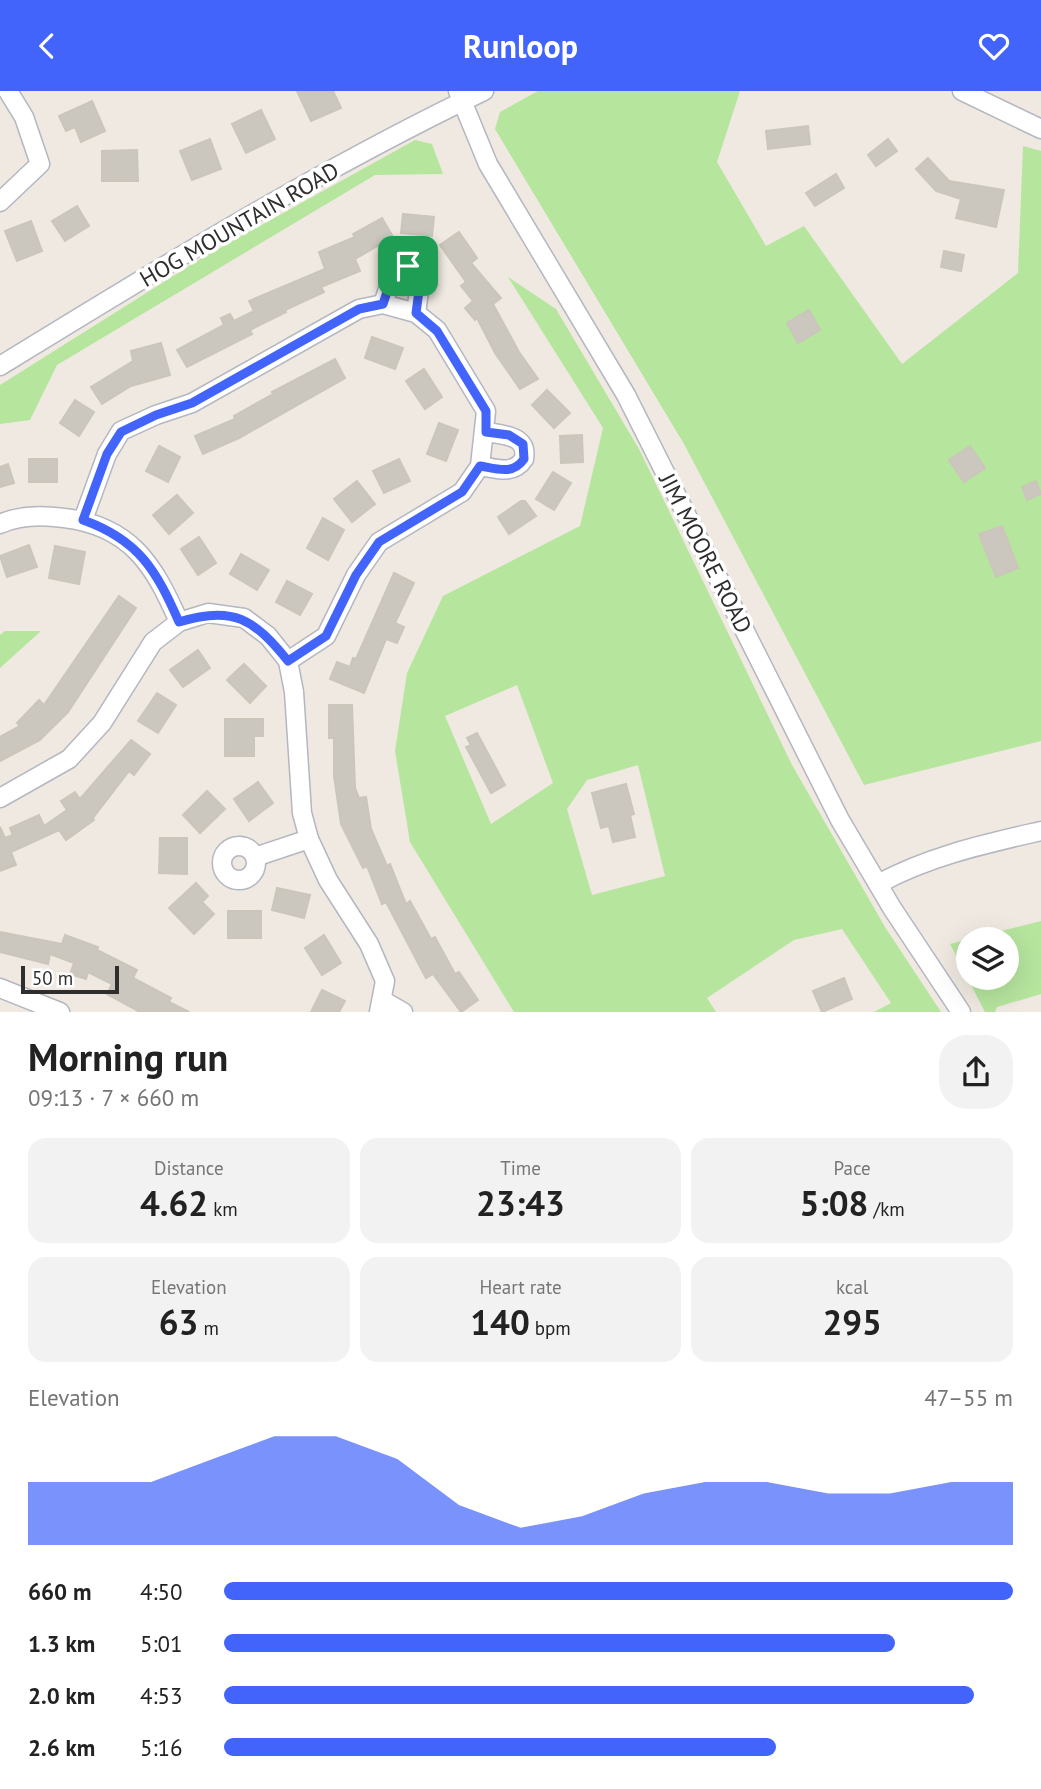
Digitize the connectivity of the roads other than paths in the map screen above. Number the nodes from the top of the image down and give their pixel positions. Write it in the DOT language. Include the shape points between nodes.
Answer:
graph roads {
  1 [pos="8,91"];
  2 [pos="484,91"];
  3 [pos="962,91"];
  4 [pos="460,96"];
  5 [pos="1041,129"];
  6 [pos="0,202"];
  7 [pos="383,304"];
  8 [pos="416,313"];
  9 [pos="0,366"];
  10 [pos="486,432"];
  11 [pos="480,466"];
  12 [pos="83,520"];
  13 [pos="0,524"];
  14 [pos="179,622"];
  15 [pos="288,661"];
  16 [pos="0,798"];
  17 [pos="1041,831"];
  18 [pos="309,839"];
  19 [pos="255,857"];
  20 [pos="878,884"];
  21 [pos="0,988"];
  22 [pos="382,1006"];
  23 [pos="60,1012"];
  24 [pos="403,1012"];
  25 [pos="961,1012"];
  1 -- 6 [label="street" via="24,117 40,164"];
  2 -- 4 [label="street, HOG MOUNTAIN ROAD"];
  3 -- 5 [label="street"];
  4 -- 9 [label="street, HOG MOUNTAIN ROAD"];
  4 -- 20 [label="street, JIM MOORE ROAD" via="488,164 626,395 841,820"];
  7 -- 8 [label="street"];
  7 -- 8 [label="street" via="394,271 408,266 421,276"];
  7 -- 12 [label="street" via="359,309 192,403 121,432 107,454"];
  8 -- 10 [label="street" via="437,331 486,411"];
  10 -- 11 [label="street"];
  10 -- 11 [label="street" via="517,438 523,444 524,459 510,471"];
  11 -- 15 [label="street" via="462,492 379,542 356,575 326,636"];
  12 -- 13 [label="street" via="49,516 14,518"];
  12 -- 14 [label="street" via="112,531 140,553 161,582"];
  14 -- 15 [label="street" via="208,613 244,618 268,636"];
  14 -- 16 [label="street" via="153,642 102,723 69,759"];
  15 -- 18 [label="street" via="302,813"];
  17 -- 20 [label="street" via="918,865"];
  18 -- 19 [label="street"];
  18 -- 22 [label="street" via="386,981"];
  20 -- 25 [label="street, JIM MOORE ROAD"];
  21 -- 23 [label="street"];
  22 -- 24 [label="street"];
}
